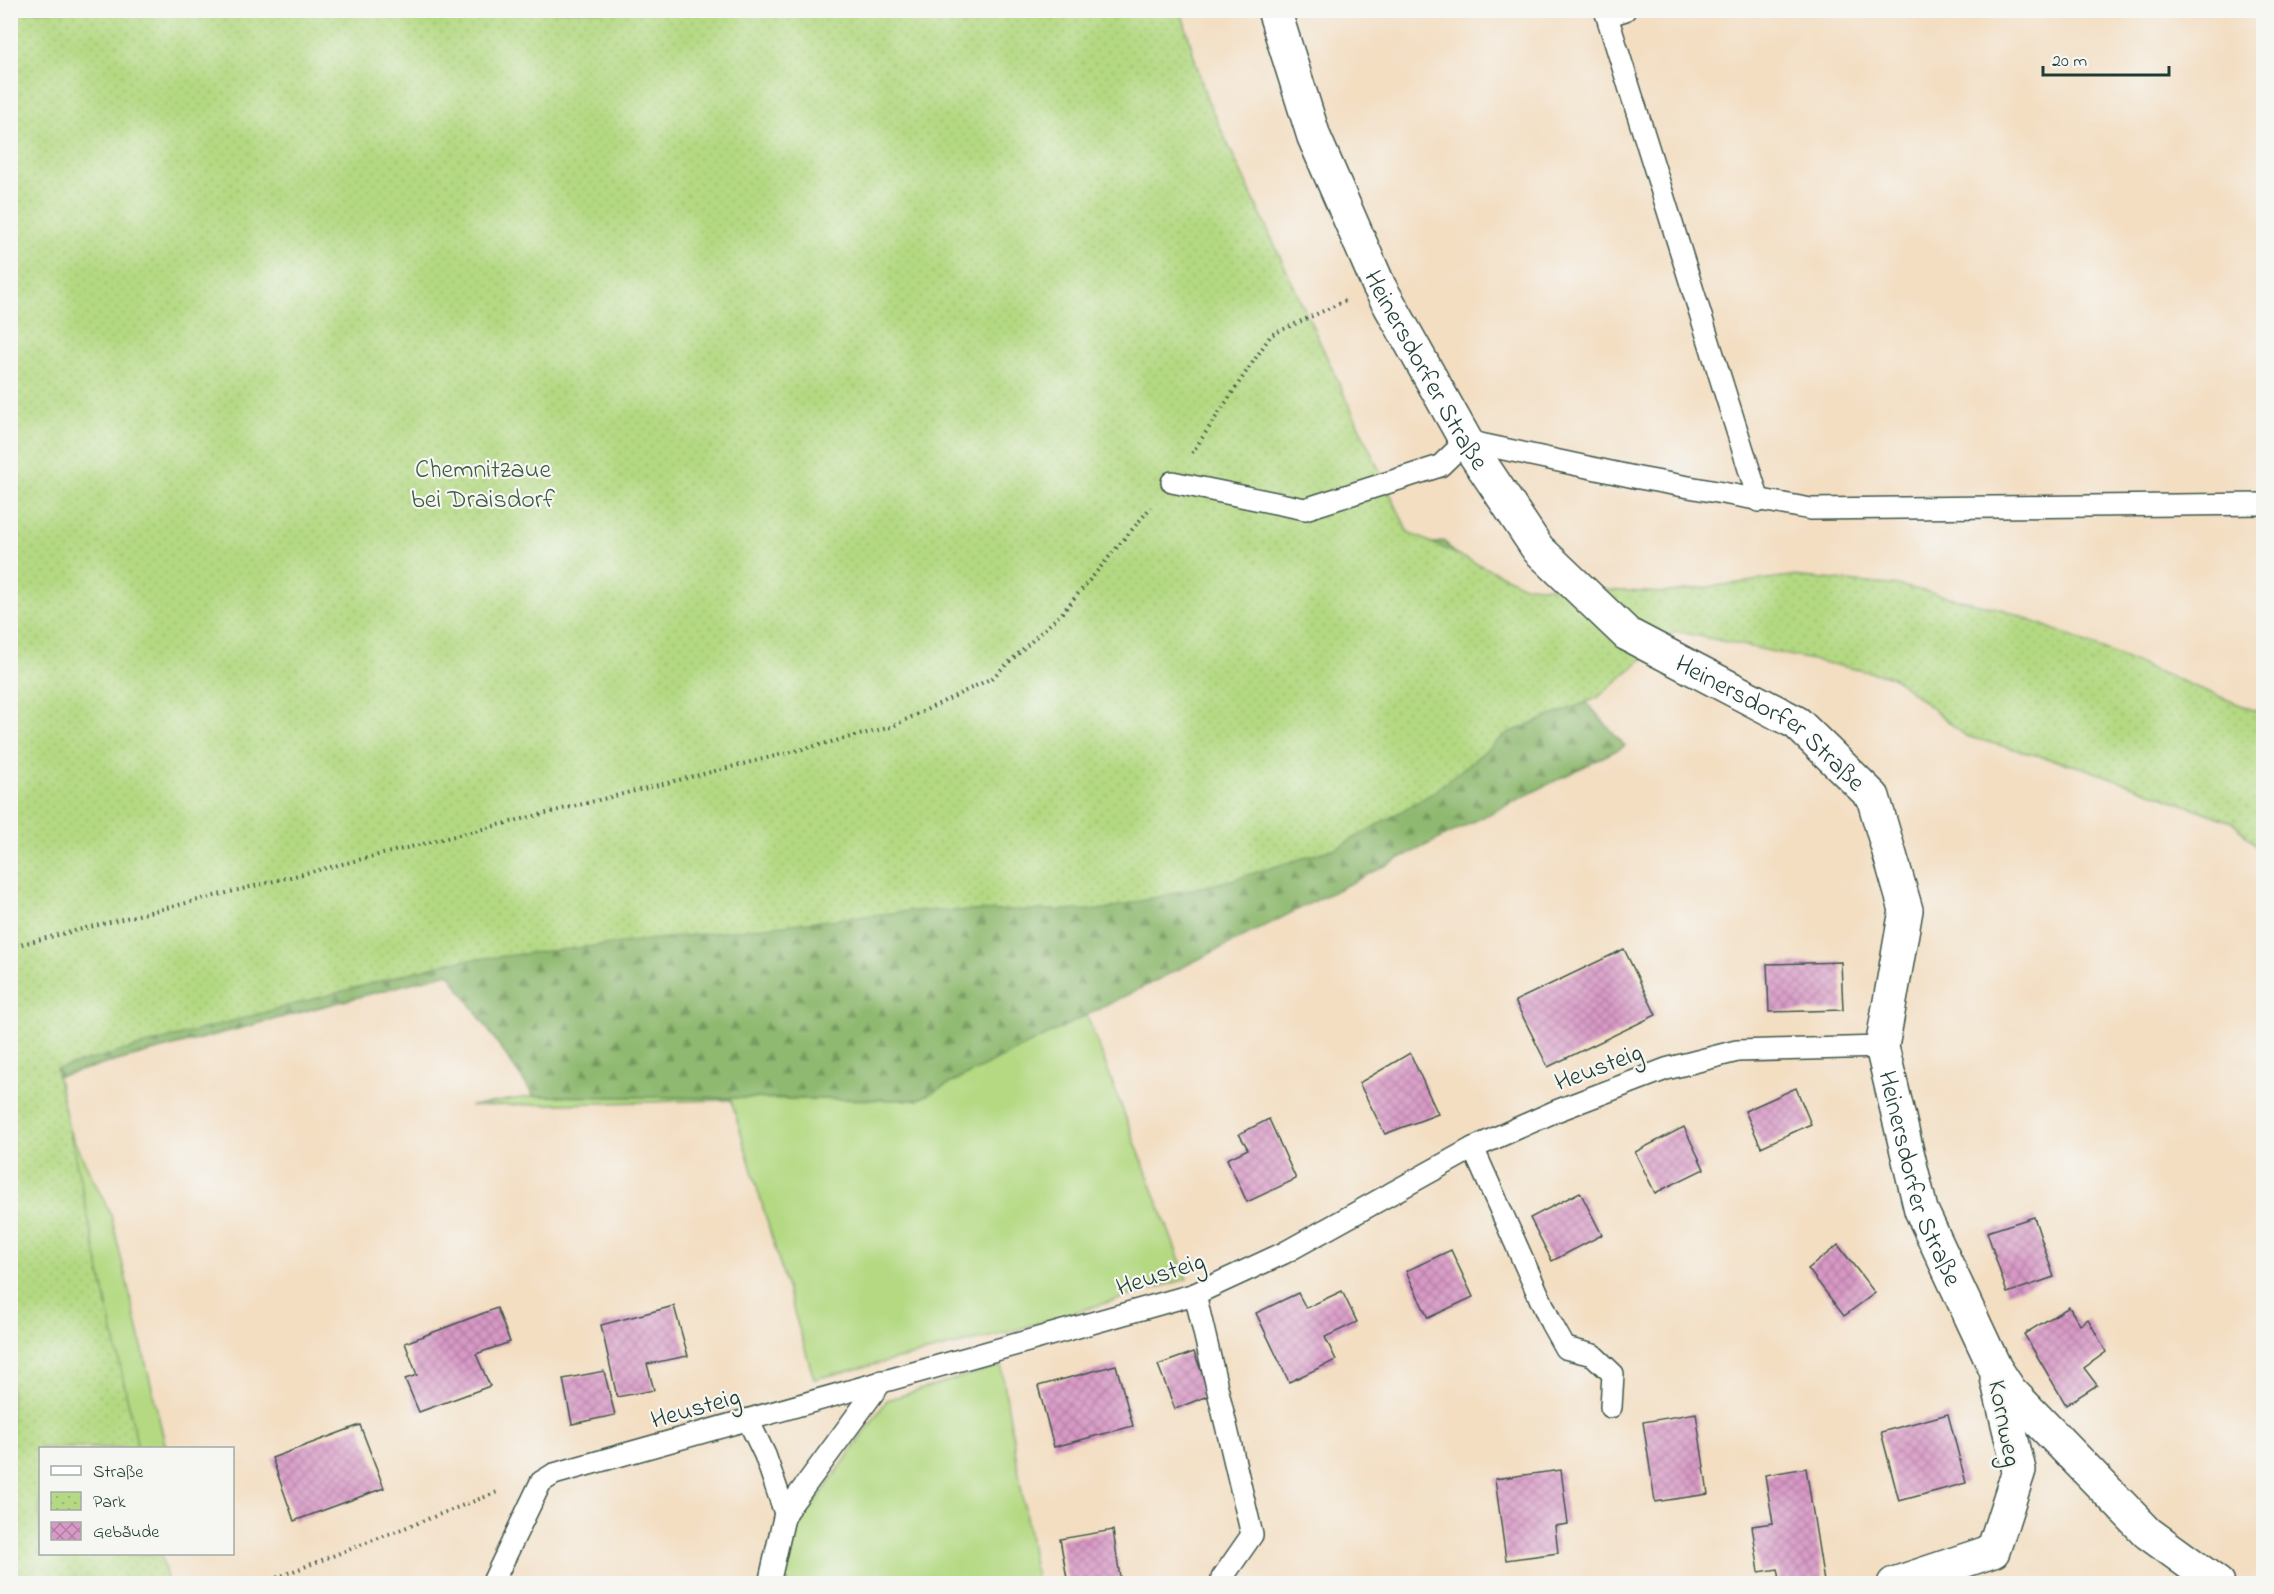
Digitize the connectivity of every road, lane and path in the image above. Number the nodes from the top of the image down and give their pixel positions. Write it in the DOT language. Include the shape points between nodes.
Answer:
graph roads {
  1 [pos="1274,10"];
  2 [pos="1612,12"];
  3 [pos="1379,286"];
  4 [pos="1466,441"];
  5 [pos="1172,482"];
  6 [pos="1759,501"];
  7 [pos="2264,504"];
  8 [pos="10,947"];
  9 [pos="1882,1047"];
  10 [pos="1473,1148"];
  11 [pos="1195,1294"];
  12 [pos="882,1381"];
  13 [pos="2002,1383"];
  14 [pos="1611,1407"];
  15 [pos="748,1420"];
  16 [pos="542,1482"];
  17 [pos="785,1513"];
  18 [pos="1222,1578"];
  19 [pos="260,1584"];
  20 [pos="492,1584"];
  21 [pos="769,1584"];
  22 [pos="1894,1584"];
  23 [pos="2218,1584"];
  1 -- 3 [label="street, Heinersdorfer Straße" via="1314,137"];
  2 -- 6 [label="lane"];
  3 -- 4 [label="street, Heinersdorfer Straße"];
  3 -- 5 [label="path" via="1271,335"];
  4 -- 5 [label="lane" via="1440,466 1305,509"];
  4 -- 6 [label="lane"];
  4 -- 9 [label="street, Heinersdorfer Straße" via="1538,549 1627,634 1797,723 1873,797 1906,910"];
  5 -- 8 [label="path" via="1062,613 992,678 891,727"];
  6 -- 7 [label="lane" via="1811,509"];
  9 -- 10 [label="lane, Heusteig" via="1727,1054 1666,1069"];
  9 -- 13 [label="street, Heinersdorfer Straße" via="1922,1210"];
  10 -- 11 [label="lane, Heusteig" via="1284,1253"];
  10 -- 14 [label="lane" via="1565,1348 1593,1355 1613,1374"];
  11 -- 12 [label="lane, Heusteig"];
  11 -- 18 [label="lane" via="1252,1535"];
  12 -- 15 [label="lane, Heusteig"];
  12 -- 17 [label="lane"];
  13 -- 22 [label="street, Kornweg" via="2019,1470 1993,1551"];
  13 -- 23 [label="street, Heinersdorfer Straße" via="2148,1533"];
  15 -- 16 [label="lane, Heusteig" via="554,1474"];
  15 -- 17 [label="lane"];
  16 -- 19 [label="path" via="506,1489"];
  16 -- 20 [label="lane"];
  17 -- 21 [label="lane"];
}
